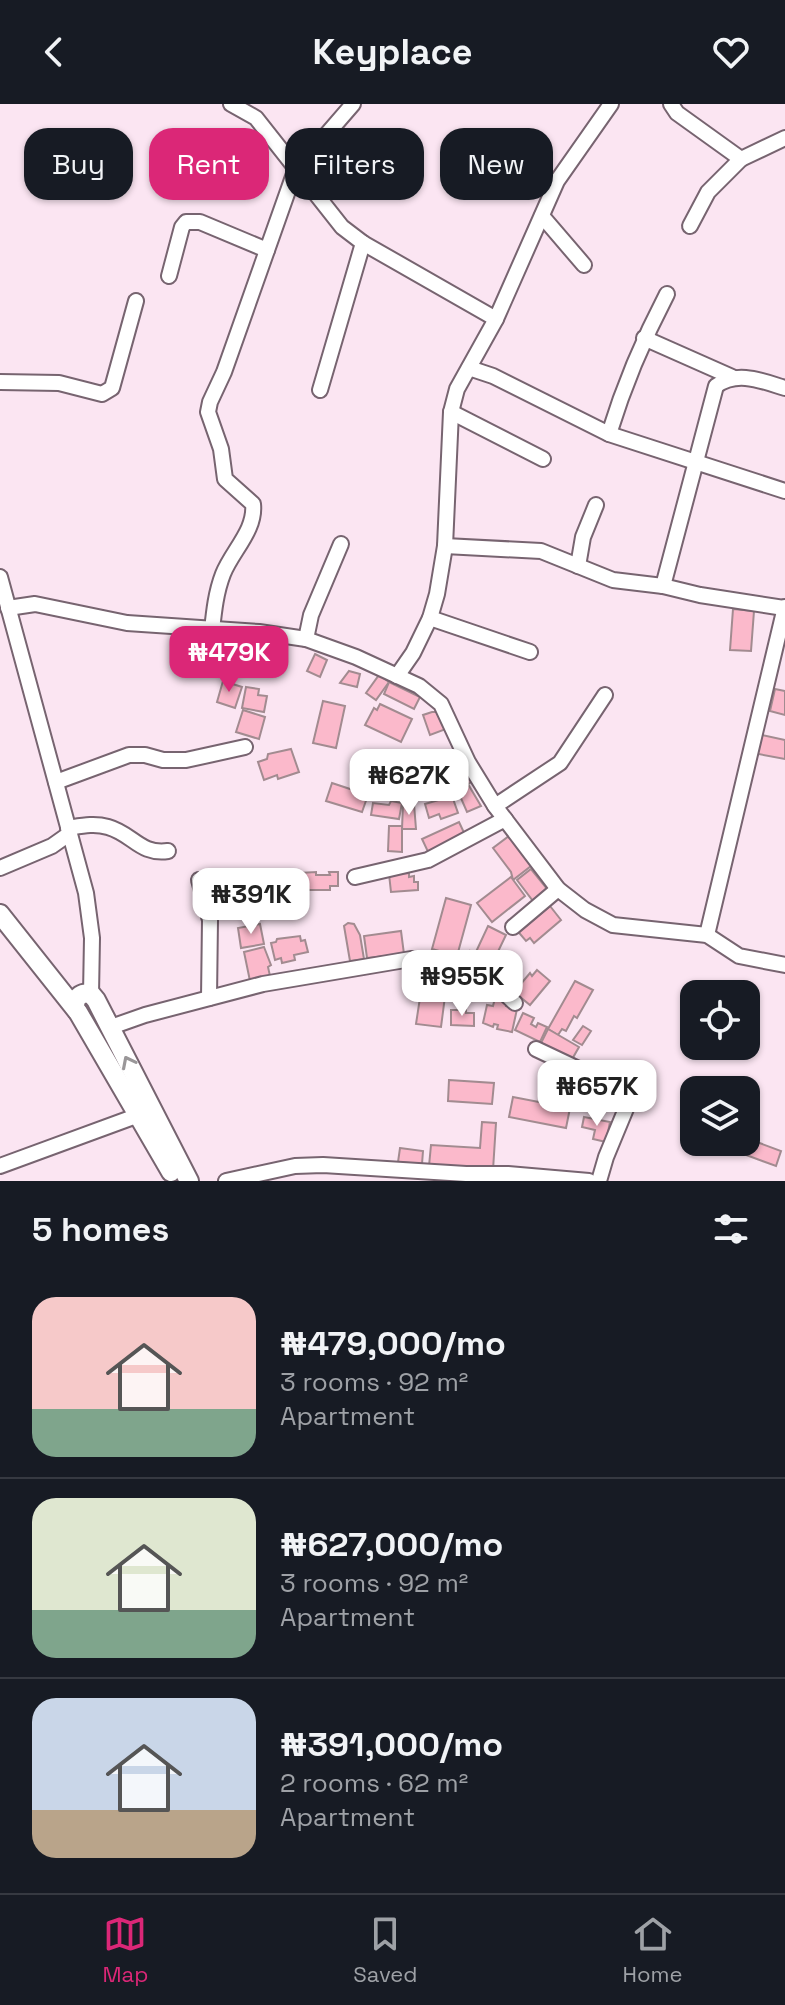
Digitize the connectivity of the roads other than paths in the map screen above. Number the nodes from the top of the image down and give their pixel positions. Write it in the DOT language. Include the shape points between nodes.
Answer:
graph roads {
  1 [pos="231,104"];
  2 [pos="353,104"];
  3 [pos="611,104"];
  4 [pos="671,104"];
  5 [pos="248,108"];
  6 [pos="332,128"];
  7 [pos="785,138"];
  8 [pos="285,157"];
  9 [pos="741,159"];
  10 [pos="285,199"];
  11 [pos="319,200"];
  12 [pos="542,216"];
  13 [pos="690,226"];
  14 [pos="363,243"];
  15 [pos="267,250"];
  16 [pos="584,265"];
  17 [pos="169,276"];
  18 [pos="667,294"];
  19 [pos="136,301"];
  20 [pos="496,319"];
  21 [pos="644,338"];
  22 [pos="469,368"];
  23 [pos="732,377"];
  24 [pos="0,382"];
  25 [pos="785,388"];
  26 [pos="320,390"];
  27 [pos="451,412"];
  28 [pos="609,434"];
  29 [pos="543,459"];
  30 [pos="697,462"];
  31 [pos="785,491"];
  32 [pos="596,505"];
  33 [pos="341,544"];
  34 [pos="445,546"];
  35 [pos="578,566"];
  36 [pos="0,577"];
  37 [pos="663,586"];
  38 [pos="8,608"];
  39 [pos="785,608"];
  40 [pos="430,618"];
  41 [pos="212,630"];
  42 [pos="306,639"];
  43 [pos="530,652"];
  44 [pos="397,676"];
  45 [pos="605,695"];
  46 [pos="245,747"];
  47 [pos="56,782"];
  48 [pos="495,806"];
  49 [pos="505,819"];
  50 [pos="68,831"];
  51 [pos="168,851"];
  52 [pos="0,868"];
  53 [pos="355,877"];
  54 [pos="199,880"];
  55 [pos="558,889"];
  56 [pos="0,914"];
  57 [pos="513,927"];
  58 [pos="707,935"];
  59 [pos="785,965"];
  60 [pos="209,998"];
  61 [pos="94,999"];
  62 [pos="515,1003"];
  63 [pos="76,1009"];
  64 [pos="111,1027"];
  65 [pos="536,1049"];
  66 [pos="139,1115"];
  67 [pos="0,1166"];
  68 [pos="176,1181"];
  69 [pos="189,1181"];
  70 [pos="230,1181"];
  71 [pos="589,1181"];
  72 [pos="599,1181"];
  1 -- 5 [label="street"];
  2 -- 6 [label="street"];
  3 -- 12 [label="street" via="557,181"];
  4 -- 9 [label="street"];
  5 -- 8 [label="street"];
  7 -- 9 [label="street"];
  9 -- 13 [label="street" via="708,192"];
  10 -- 15 [label="street"];
  11 -- 14 [label="street"];
  12 -- 16 [label="street"];
  12 -- 20 [label="street"];
  14 -- 20 [label="street"];
  14 -- 26 [label="street"];
  15 -- 17 [label="street" via="200,222 186,222"];
  15 -- 41 [label="street" via="208,412 225,479 254,510 224,572"];
  18 -- 21 [label="street"];
  19 -- 24 [label="street" via="112,388 102,394 59,383"];
  20 -- 22 [label="street"];
  21 -- 23 [label="street"];
  21 -- 28 [label="street"];
  22 -- 27 [label="street"];
  22 -- 28 [label="street"];
  23 -- 25 [label="street"];
  23 -- 30 [label="street" via="716,386"];
  27 -- 29 [label="street"];
  27 -- 34 [label="street"];
  28 -- 30 [label="street"];
  30 -- 31 [label="street"];
  30 -- 37 [label="street"];
  32 -- 35 [label="street"];
  33 -- 42 [label="street"];
  34 -- 35 [label="street" via="530,549"];
  34 -- 40 [label="street"];
  35 -- 37 [label="street" via="613,580"];
  36 -- 38 [label="street"];
  37 -- 39 [label="street"];
  38 -- 41 [label="street" via="35,604 127,623"];
  38 -- 47 [label="street"];
  39 -- 58 [label="street"];
  40 -- 43 [label="street"];
  40 -- 44 [label="street"];
  41 -- 42 [label="street"];
  42 -- 44 [label="street"];
  44 -- 48 [label="street" via="441,704"];
  45 -- 48 [label="street" via="560,763"];
  46 -- 47 [label="street" via="186,760 129,755"];
  47 -- 50 [label="street"];
  48 -- 49 [label="street"];
  49 -- 53 [label="street" via="428,860"];
  49 -- 55 [label="street"];
  50 -- 51 [label="street" via="90,824 109,827 152,853"];
  50 -- 52 [label="street" via="52,846"];
  50 -- 61 [label="street" via="86,893"];
  54 -- 60 [label="street" via="210,920"];
  55 -- 57 [label="street"];
  55 -- 58 [label="street" via="613,925"];
  56 -- 63 [label="main road"];
  58 -- 59 [label="street" via="739,956"];
  60 -- 62 [label="street" via="296,977 411,959 470,968"];
  60 -- 64 [label="street"];
  61 -- 63 [label="main road" via="80,995"];
  61 -- 64 [label="main road"];
  63 -- 66 [label="main road"];
  69 -- 64 [label="main road, one-way"];
  65 -- 72 [label="street" via="629,1093"];
  66 -- 67 [label="street"];
  66 -- 68 [label="main road"];
  70 -- 71 [label="street" via="323,1165"];
}
